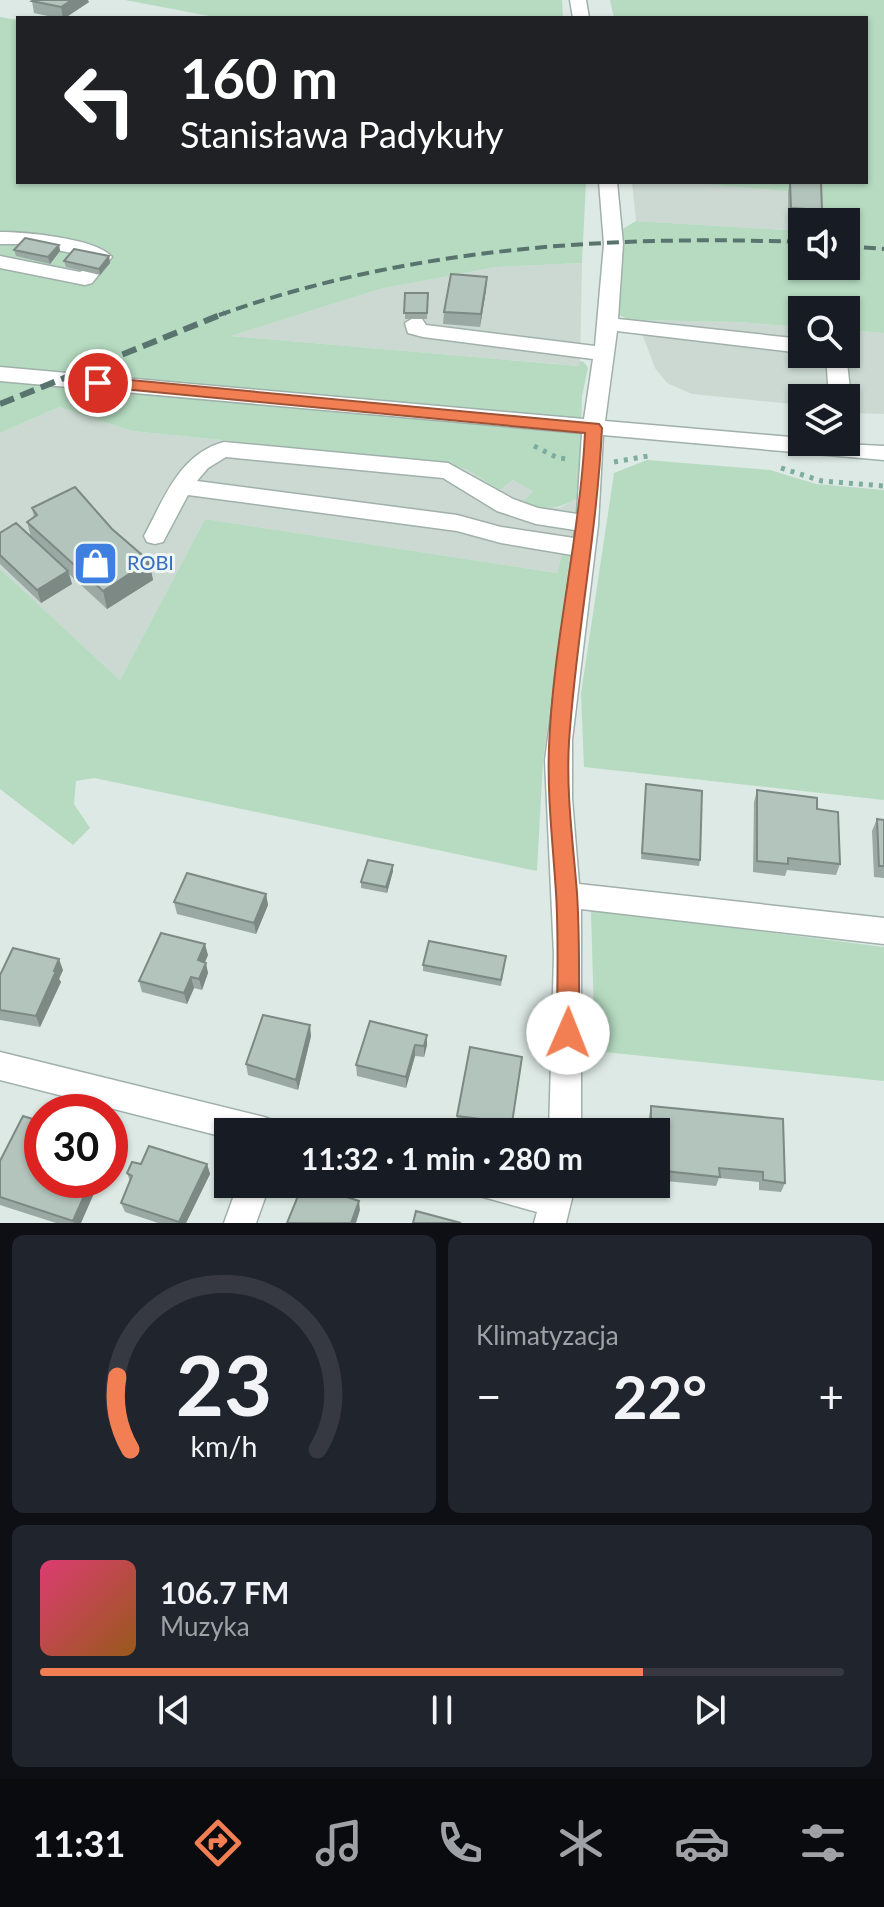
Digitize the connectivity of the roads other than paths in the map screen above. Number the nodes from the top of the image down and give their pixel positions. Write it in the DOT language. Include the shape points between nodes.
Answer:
graph roads {
  1 [pos="608,184"];
  2 [pos="19,230"];
  3 [pos="0,238"];
  4 [pos="0,262"];
  5 [pos="415,323"];
  6 [pos="608,324"];
  7 [pos="788,344"];
  8 [pos="603,354"];
  9 [pos="0,374"];
  10 [pos="593,428"];
  11 [pos="788,442"];
  12 [pos="860,449"];
  13 [pos="884,453"];
  14 [pos="183,487"];
  15 [pos="520,511"];
  16 [pos="457,523"];
  17 [pos="584,535"];
  18 [pos="155,536"];
  19 [pos="566,895"];
  20 [pos="884,931"];
  21 [pos="0,1066"];
  22 [pos="565,1118"];
  23 [pos="214,1120"];
  24 [pos="249,1198"];
  25 [pos="240,1223"];
  1 -- 6 [label="street" via="615,240"];
  2 -- 3 [label="street"];
  3 -- 4 [label="street" via="28,238 102,257 85,279"];
  5 -- 8 [label="street" via="423,331"];
  6 -- 7 [label="street"];
  6 -- 8 [label="street"];
  8 -- 10 [label="street"];
  9 -- 10 [label="street"];
  10 -- 11 [label="street"];
  10 -- 17 [label="street"];
  12 -- 13 [label="street"];
  14 -- 15 [label="street" via="207,454 249,450 448,471"];
  14 -- 16 [label="street"];
  14 -- 18 [label="street"];
  15 -- 16 [label="street"];
  15 -- 17 [label="street"];
  16 -- 17 [label="street" via="501,535"];
  17 -- 19 [label="street" via="559,744 558,809"];
  19 -- 20 [label="street"];
  19 -- 22 [label="street"];
  21 -- 23 [label="street"];
  24 -- 25 [label="street"];
}
